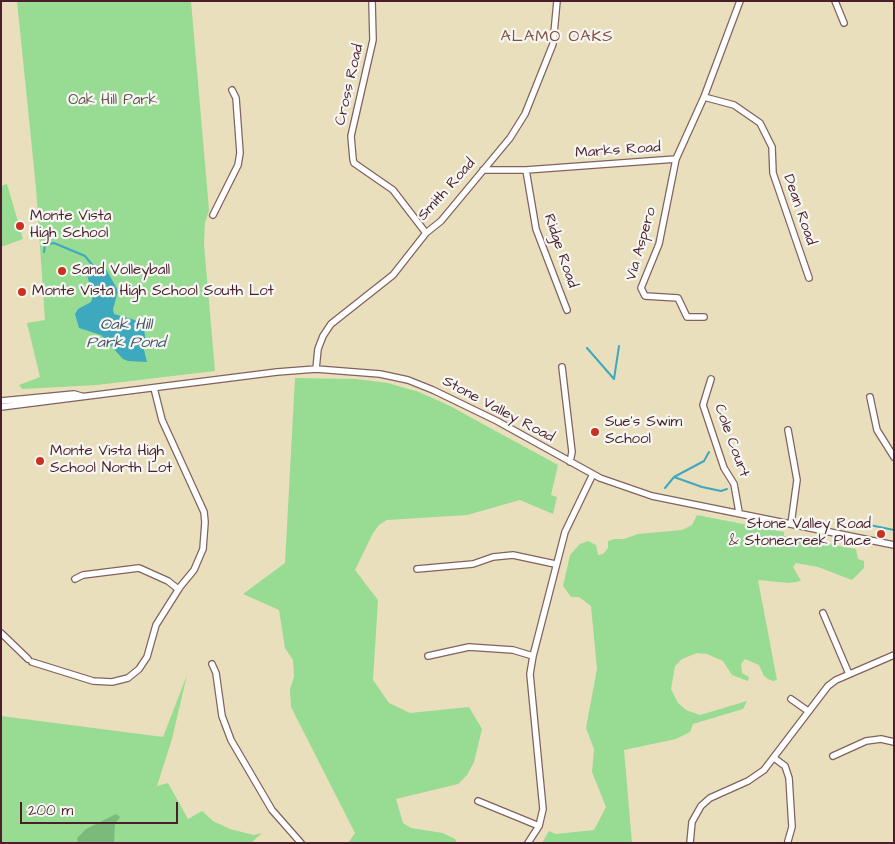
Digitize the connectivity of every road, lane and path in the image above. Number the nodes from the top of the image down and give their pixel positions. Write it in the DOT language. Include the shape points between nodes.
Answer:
graph roads {
  1 [pos="372,1"];
  2 [pos="557,1"];
  3 [pos="740,1"];
  4 [pos="835,1"];
  5 [pos="844,23"];
  6 [pos="232,90"];
  7 [pos="704,97"];
  8 [pos="676,159"];
  9 [pos="482,170"];
  10 [pos="526,170"];
  11 [pos="213,215"];
  12 [pos="426,233"];
  13 [pos="809,278"];
  14 [pos="568,310"];
  15 [pos="704,317"];
  16 [pos="562,367"];
  17 [pos="316,369"];
  18 [pos="711,379"];
  19 [pos="154,388"];
  20 [pos="81,396"];
  21 [pos="870,397"];
  22 [pos="1,401"];
  23 [pos="1,407"];
  24 [pos="788,430"];
  25 [pos="894,457"];
  26 [pos="570,462"];
  27 [pos="593,474"];
  28 [pos="739,512"];
  29 [pos="791,524"];
  30 [pos="894,546"];
  31 [pos="556,564"];
  32 [pos="417,569"];
  33 [pos="75,579"];
  34 [pos="178,589"];
  35 [pos="823,613"];
  36 [pos="1,633"];
  37 [pos="894,655"];
  38 [pos="428,656"];
  39 [pos="533,656"];
  40 [pos="212,664"];
  41 [pos="849,674"];
  42 [pos="791,699"];
  43 [pos="808,711"];
  44 [pos="894,742"];
  45 [pos="833,756"];
  46 [pos="774,758"];
  47 [pos="478,801"];
  48 [pos="539,826"];
  49 [pos="788,841"];
  50 [pos="301,843"];
  51 [pos="528,843"];
  52 [pos="690,843"];
  1 -- 12 [label="street, Cross Road" via="373,40 352,136 353,159 354,163 393,190"];
  2 -- 9 [label="street, Smith Road" via="553,44 535,90 510,138"];
  3 -- 7 [label="street, Marks Road"];
  4 -- 5 [label="street"];
  6 -- 11 [label="street" via="236,98 240,154 238,165"];
  7 -- 8 [label="street, Marks Road"];
  7 -- 13 [label="street, Dean Road" via="734,105 760,123 772,147 773,173"];
  8 -- 10 [label="street, Marks Road"];
  8 -- 15 [label="street, Via Aspero" via="659,244 641,288 645,296 678,298 687,317"];
  9 -- 10 [label="street, Marks Road"];
  9 -- 12 [label="street, Smith Road" via="441,221"];
  10 -- 14 [label="street, Ridge Road" via="536,228"];
  12 -- 17 [label="street, Smith Road" via="393,275 331,324 320,342"];
  16 -- 26 [label="street" via="572,452"];
  17 -- 19 [label="street, Stone Valley Road"];
  17 -- 26 [label="street, Stone Valley Road" via="380,374 408,380 497,421"];
  18 -- 28 [label="street, Cole Court" via="703,405 724,468 734,484"];
  19 -- 20 [label="street, Stone Valley Road"];
  19 -- 34 [label="street" via="162,420 195,491 205,522 203,549 194,570"];
  20 -- 22 [label="street, Stone Valley Road"];
  20 -- 23 [label="street, Stone Valley Road" via="72,400"];
  21 -- 25 [label="street" via="877,430"];
  24 -- 29 [label="street" via="797,480"];
  26 -- 27 [label="street, Stone Valley Road"];
  27 -- 28 [label="street, Stone Valley Road" via="652,496"];
  27 -- 31 [label="street" via="565,532"];
  28 -- 29 [label="street, Stone Valley Road"];
  29 -- 30 [label="street, Stone Valley Road"];
  31 -- 32 [label="street" via="513,555 473,564"];
  31 -- 39 [label="street"];
  33 -- 34 [label="street" via="83,574 139,568"];
  34 -- 36 [label="street" via="156,625 147,657 139,669 128,678 112,682 93,681 30,660"];
  35 -- 41 [label="street"];
  37 -- 41 [label="street"];
  38 -- 39 [label="street" via="470,647 513,650"];
  39 -- 48 [label="street" via="530,674 543,795"];
  40 -- 50 [label="street" via="230,740 272,810"];
  41 -- 43 [label="street" via="828,686"];
  42 -- 43 [label="street"];
  43 -- 46 [label="street"];
  44 -- 45 [label="street" via="881,739 866,741"];
  46 -- 49 [label="street" via="785,766 789,778 792,827"];
  46 -- 52 [label="street" via="755,777 715,795 701,806 692,822"];
  47 -- 48 [label="street"];
  48 -- 51 [label="street"];
}
